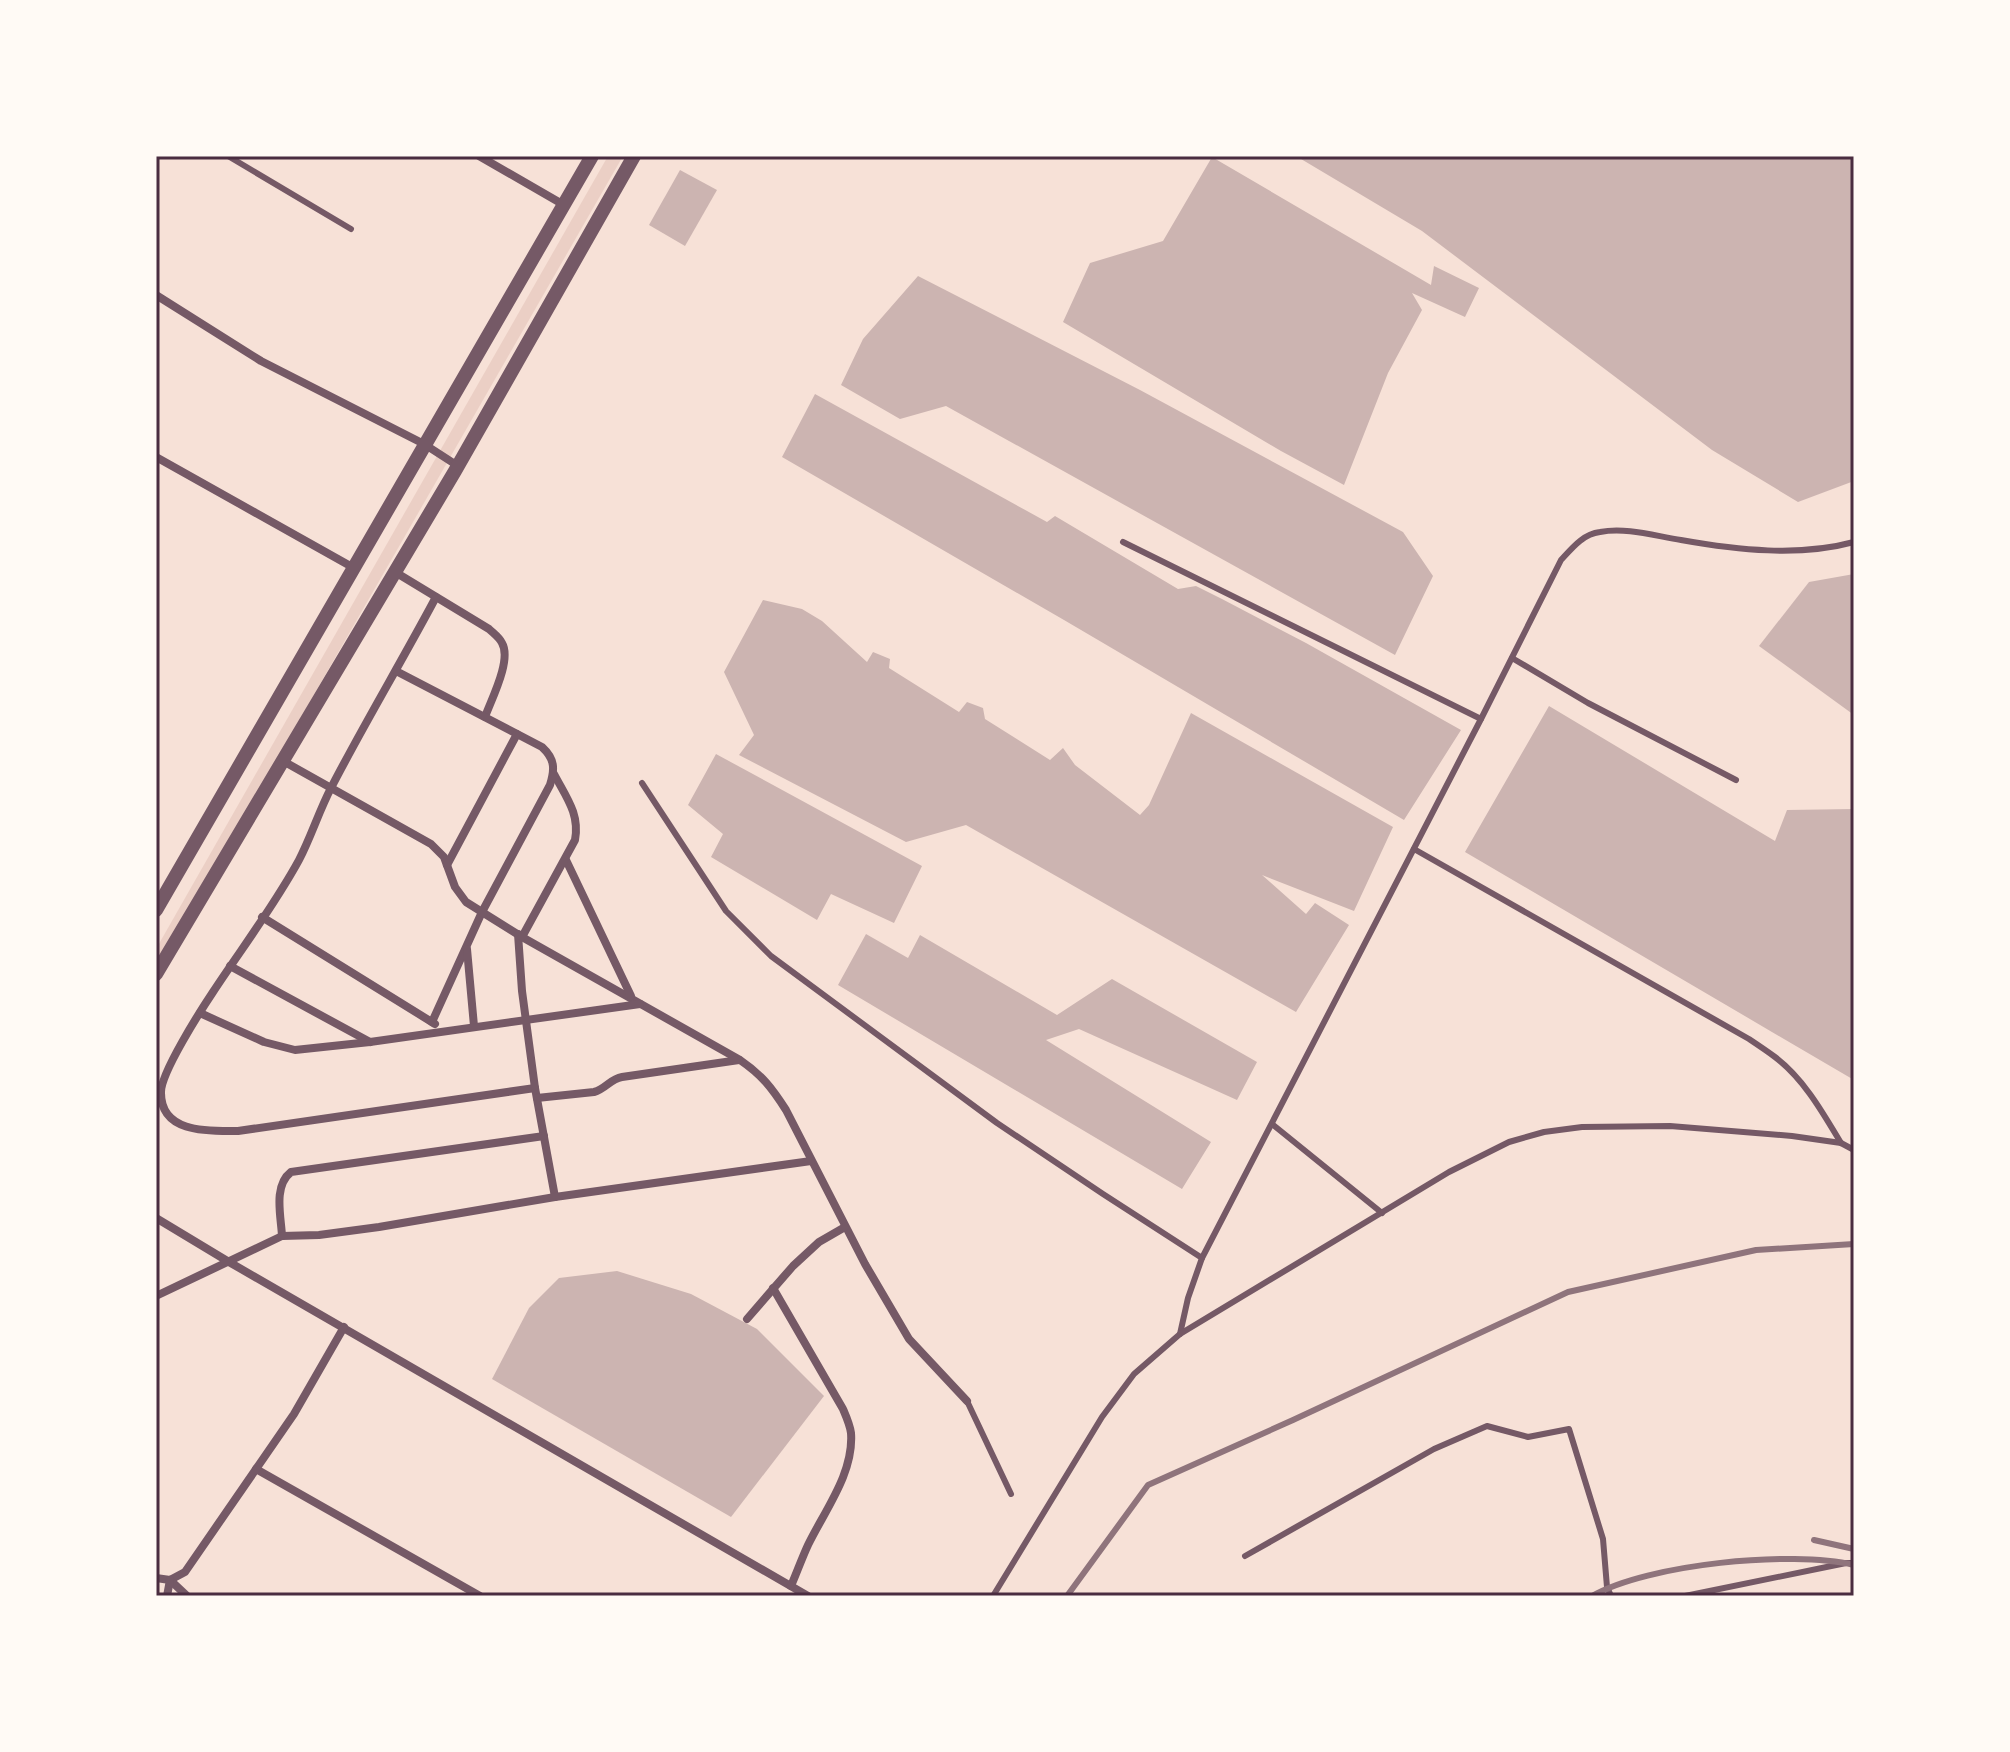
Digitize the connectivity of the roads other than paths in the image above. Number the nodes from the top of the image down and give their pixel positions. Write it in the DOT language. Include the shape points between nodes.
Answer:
graph roads {
  1 [pos="228,156"];
  2 [pos="479,156"];
  3 [pos="592,156"];
  4 [pos="634,156"];
  5 [pos="564,205"];
  6 [pos="351,229"];
  7 [pos="156,295"];
  8 [pos="424,444"];
  9 [pos="156,457"];
  10 [pos="458,466"];
  11 [pos="1123,542"];
  12 [pos="1854,542"];
  13 [pos="355,569"];
  14 [pos="395,572"];
  15 [pos="436,597"];
  16 [pos="1512,658"];
  17 [pos="396,671"];
  18 [pos="485,717"];
  19 [pos="1481,719"];
  20 [pos="517,734"];
  21 [pos="283,761"];
  22 [pos="554,774"];
  23 [pos="1736,780"];
  24 [pos="642,783"];
  25 [pos="331,788"];
  26 [pos="1414,849"];
  27 [pos="566,860"];
  28 [pos="447,865"];
  29 [pos="156,910"];
  30 [pos="482,912"];
  31 [pos="262,917"];
  32 [pos="520,935"];
  33 [pos="467,948"];
  34 [pos="230,966"];
  35 [pos="156,974"];
  36 [pos="631,998"];
  37 [pos="641,1004"];
  38 [pos="200,1013"];
  39 [pos="526,1019"];
  40 [pos="432,1022"];
  41 [pos="474,1026"];
  42 [pos="446,1031"];
  43 [pos="370,1042"];
  44 [pos="740,1060"];
  45 [pos="536,1093"];
  46 [pos="1272,1124"];
  47 [pos="544,1136"];
  48 [pos="1841,1143"];
  49 [pos="1854,1150"];
  50 [pos="811,1161"];
  51 [pos="555,1197"];
  52 [pos="1382,1213"];
  53 [pos="156,1218"];
  54 [pos="845,1227"];
  55 [pos="282,1236"];
  56 [pos="1202,1258"];
  57 [pos="229,1262"];
  58 [pos="773,1288"];
  59 [pos="156,1296"];
  60 [pos="747,1319"];
  61 [pos="344,1327"];
  62 [pos="1180,1334"];
  63 [pos="967,1401"];
  64 [pos="256,1469"];
  65 [pos="1011,1494"];
  66 [pos="1245,1556"];
  67 [pos="1854,1563"];
  68 [pos="156,1578"];
  69 [pos="170,1580"];
  70 [pos="791,1586"];
  71 [pos="167,1596"];
  72 [pos="187,1596"];
  73 [pos="480,1596"];
  74 [pos="808,1596"];
  75 [pos="993,1596"];
  76 [pos="1611,1596"];
  77 [pos="1685,1596"];
  1 -- 6 [label="lane"];
  2 -- 5 [label="street"];
  3 -- 5 [label="street"];
  4 -- 10 [label="street"];
  5 -- 8 [label="street"];
  7 -- 8 [label="street" via="261,361"];
  8 -- 10 [label="street"];
  8 -- 13 [label="street"];
  9 -- 13 [label="street"];
  10 -- 14 [label="street"];
  11 -- 19 [label="lane"];
  12 -- 16 [label="lane" via="1775,550 1598,532 1561,560"];
  13 -- 29 [label="street"];
  14 -- 15 [label="street"];
  14 -- 21 [label="street"];
  15 -- 17 [label="street"];
  15 -- 18 [label="street" via="489,629 506,651"];
  16 -- 19 [label="lane"];
  16 -- 23 [label="lane"];
  17 -- 18 [label="street"];
  17 -- 25 [label="street"];
  18 -- 20 [label="street"];
  19 -- 26 [label="lane"];
  20 -- 22 [label="street" via="550,755"];
  20 -- 28 [label="street"];
  21 -- 25 [label="street"];
  21 -- 35 [label="street"];
  22 -- 27 [label="street" via="577,827"];
  22 -- 30 [label="street"];
  24 -- 56 [label="lane" via="726,911 771,956 997,1123"];
  25 -- 28 [label="street" via="431,844"];
  25 -- 31 [label="street" via="301,856"];
  26 -- 46 [label="lane"];
  26 -- 48 [label="lane" via="1778,1059 1817,1104"];
  27 -- 32 [label="street"];
  27 -- 36 [label="street"];
  28 -- 30 [label="street" via="466,902"];
  30 -- 32 [label="street"];
  30 -- 33 [label="street"];
  31 -- 34 [label="street"];
  31 -- 40 [label="street"];
  32 -- 36 [label="street"];
  32 -- 39 [label="street"];
  33 -- 40 [label="street"];
  33 -- 41 [label="street"];
  34 -- 38 [label="street"];
  34 -- 43 [label="street"];
  36 -- 37 [label="street"];
  37 -- 39 [label="street"];
  37 -- 44 [label="street"];
  38 -- 43 [label="street" via="295,1050"];
  38 -- 45 [label="street" via="160,1093 165,1111 198,1130 238,1131"];
  39 -- 41 [label="street"];
  39 -- 45 [label="street"];
  40 -- 42 [label="street"];
  41 -- 42 [label="street"];
  42 -- 43 [label="street"];
  44 -- 45 [label="street" via="614,1078 594,1092"];
  44 -- 50 [label="street" via="773,1090"];
  45 -- 47 [label="street"];
  46 -- 52 [label="lane"];
  46 -- 56 [label="lane"];
  47 -- 51 [label="street"];
  47 -- 55 [label="street" via="291,1172 280,1188"];
  48 -- 49 [label="lane"];
  48 -- 52 [label="lane" via="1670,1126 1544,1132 1509,1142 1449,1172"];
  50 -- 51 [label="street"];
  50 -- 54 [label="street"];
  51 -- 55 [label="street" via="379,1227"];
  52 -- 62 [label="lane"];
  53 -- 57 [label="street"];
  54 -- 58 [label="street" via="819,1242"];
  54 -- 63 [label="street" via="909,1339"];
  55 -- 57 [label="street"];
  56 -- 62 [label="lane"];
  57 -- 59 [label="street"];
  57 -- 61 [label="street"];
  58 -- 60 [label="street"];
  58 -- 70 [label="street" via="851,1430 840,1483"];
  61 -- 64 [label="street"];
  61 -- 70 [label="street"];
  62 -- 75 [label="lane" via="1134,1374 1102,1417"];
  63 -- 65 [label="lane"];
  64 -- 69 [label="street" via="185,1572"];
  64 -- 73 [label="street"];
  66 -- 76 [label="lane" via="1434,1449 1487,1426 1528,1437 1569,1429 1603,1539"];
  67 -- 77 [label="lane"];
  68 -- 69 [label="street"];
  69 -- 71 [label="street"];
  69 -- 72 [label="street"];
  70 -- 74 [label="street"];
}
